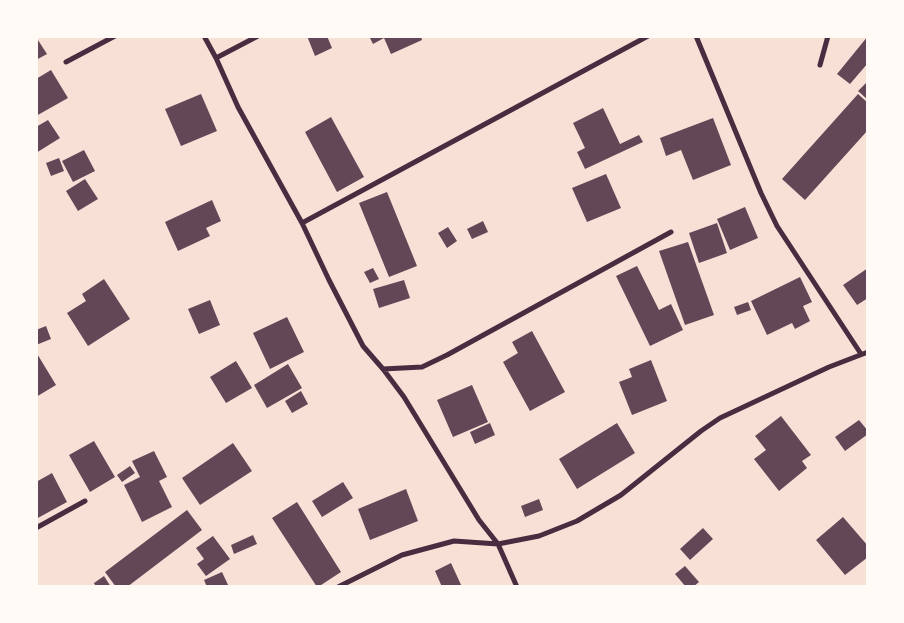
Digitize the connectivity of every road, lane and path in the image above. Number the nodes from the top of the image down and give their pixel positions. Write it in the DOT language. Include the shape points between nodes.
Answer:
graph roads {
  1 [pos="115,36"];
  2 [pos="204,36"];
  3 [pos="258,36"];
  4 [pos="648,36"];
  5 [pos="696,36"];
  6 [pos="828,36"];
  7 [pos="216,58"];
  8 [pos="66,62"];
  9 [pos="820,65"];
  10 [pos="302,223"];
  11 [pos="671,232"];
  12 [pos="868,352"];
  13 [pos="862,354"];
  14 [pos="383,369"];
  15 [pos="85,501"];
  16 [pos="36,528"];
  17 [pos="498,544"];
  18 [pos="338,587"];
  19 [pos="517,587"];
  1 -- 8 [label="street"];
  2 -- 7 [label="street"];
  3 -- 7 [label="street"];
  4 -- 10 [label="street"];
  5 -- 13 [label="street" via="777,226"];
  6 -- 9 [label="street"];
  7 -- 10 [label="street" via="238,107"];
  10 -- 14 [label="street" via="363,346"];
  11 -- 14 [label="street" via="422,367"];
  12 -- 13 [label="street"];
  13 -- 17 [label="street" via="720,418 622,495 577,521 538,536"];
  14 -- 17 [label="street" via="478,520"];
  15 -- 16 [label="street"];
  17 -- 18 [label="street" via="454,541 402,555"];
  17 -- 19 [label="street"];
}
